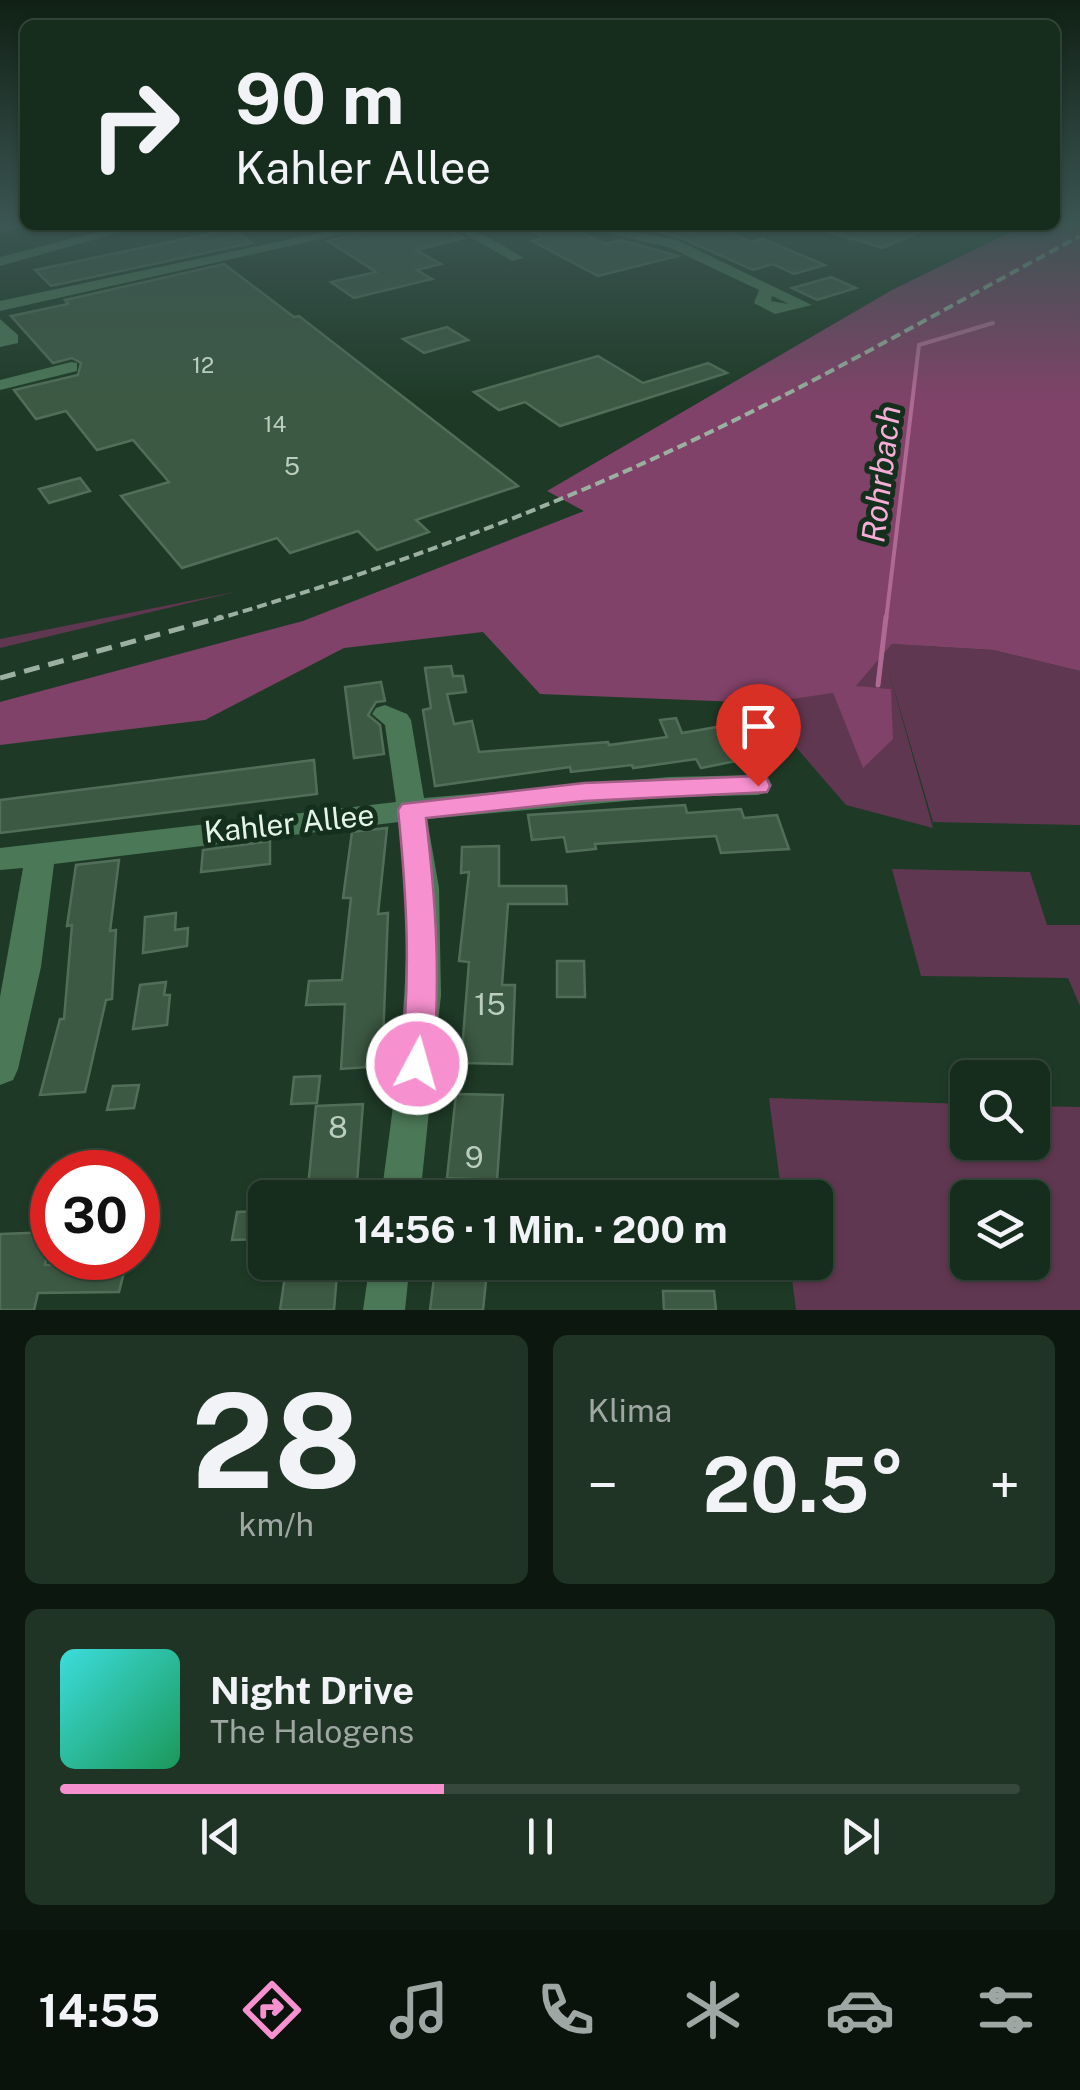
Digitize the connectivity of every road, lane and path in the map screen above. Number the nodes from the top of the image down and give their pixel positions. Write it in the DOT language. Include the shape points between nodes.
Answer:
graph roads {
  1 [pos="111,282"];
  2 [pos="754,282"];
  3 [pos="768,289"];
  4 [pos="0,306"];
  5 [pos="0,324"];
  6 [pos="0,342"];
  7 [pos="71,367"];
  8 [pos="0,385"];
  9 [pos="386,714"];
  10 [pos="758,786"];
  11 [pos="412,810"];
  12 [pos="40,853"];
  13 [pos="0,859"];
  14 [pos="0,1069"];
  15 [pos="402,1180"];
  16 [pos="388,1280"];
  17 [pos="384,1310"];
  1 -- 4 [label="street"];
  2 -- 3 [label="street"];
  5 -- 6 [label="street" via="12,339"];
  7 -- 8 [label="street"];
  9 -- 11 [label="street" via="398,720"];
  10 -- 11 [label="street, Kahler Allee" via="584,792"];
  11 -- 12 [label="street, Kahler Allee"];
  11 -- 15 [label="street" via="424,995"];
  12 -- 13 [label="street, Kahler Allee"];
  12 -- 14 [label="street" via="24,968"];
  16 -- 17 [label="street"];
}
